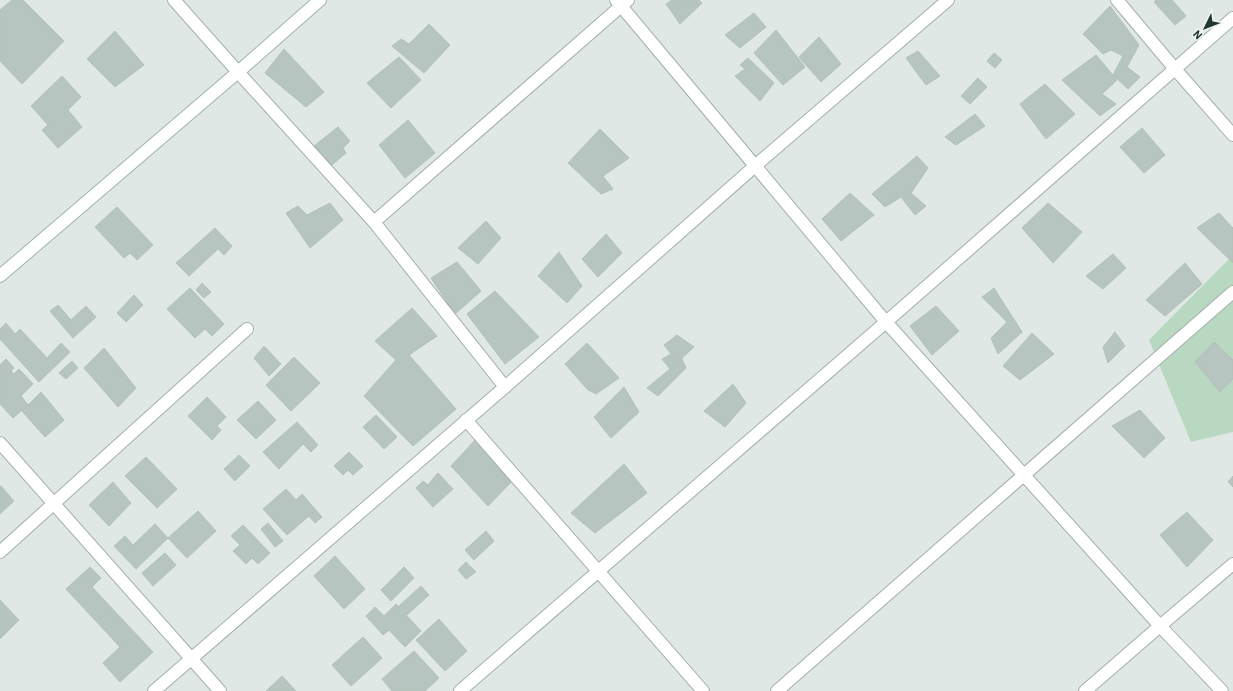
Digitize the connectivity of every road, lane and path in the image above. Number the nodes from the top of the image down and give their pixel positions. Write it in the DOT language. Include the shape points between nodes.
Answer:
graph roads {
  1 [pos="174,0"];
  2 [pos="320,0"];
  3 [pos="948,0"];
  4 [pos="1117,0"];
  5 [pos="622,2"];
  6 [pos="1233,18"];
  7 [pos="1175,69"];
  8 [pos="238,72"];
  9 [pos="1233,135"];
  10 [pos="756,166"];
  11 [pos="374,222"];
  12 [pos="0,276"];
  13 [pos="1233,292"];
  14 [pos="886,322"];
  15 [pos="247,329"];
  16 [pos="505,387"];
  17 [pos="466,420"];
  18 [pos="0,443"];
  19 [pos="1023,475"];
  20 [pos="54,504"];
  21 [pos="0,552"];
  22 [pos="1233,564"];
  23 [pos="598,572"];
  24 [pos="1160,626"];
  25 [pos="191,659"];
  26 [pos="154,691"];
  27 [pos="220,691"];
  28 [pos="460,691"];
  29 [pos="703,691"];
  30 [pos="777,691"];
  31 [pos="1085,691"];
  32 [pos="1222,691"];
  1 -- 8 [label="street"];
  2 -- 8 [label="street"];
  3 -- 10 [label="street"];
  4 -- 7 [label="street"];
  5 -- 10 [label="street"];
  5 -- 11 [label="street"];
  6 -- 7 [label="street"];
  7 -- 9 [label="street"];
  7 -- 14 [label="street"];
  8 -- 11 [label="street"];
  8 -- 12 [label="street"];
  10 -- 14 [label="street"];
  10 -- 16 [label="street"];
  11 -- 16 [label="street"];
  13 -- 19 [label="street"];
  14 -- 19 [label="street"];
  14 -- 23 [label="street"];
  15 -- 20 [label="street"];
  16 -- 17 [label="street"];
  17 -- 23 [label="street"];
  17 -- 25 [label="street"];
  18 -- 20 [label="street"];
  19 -- 24 [label="street"];
  19 -- 30 [label="street"];
  20 -- 21 [label="street"];
  20 -- 25 [label="street"];
  22 -- 24 [label="street"];
  23 -- 28 [label="street"];
  23 -- 29 [label="street"];
  24 -- 31 [label="street"];
  24 -- 32 [label="street"];
  25 -- 26 [label="street"];
  25 -- 27 [label="street"];
}
